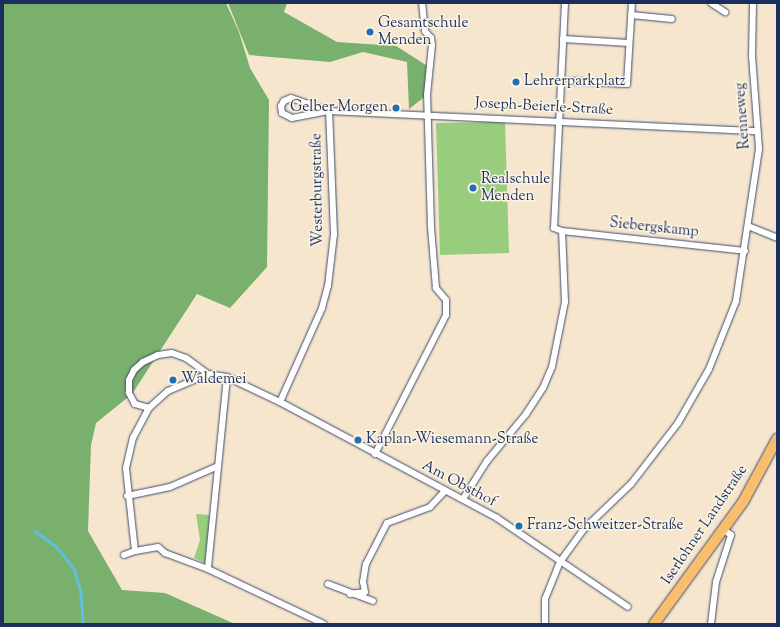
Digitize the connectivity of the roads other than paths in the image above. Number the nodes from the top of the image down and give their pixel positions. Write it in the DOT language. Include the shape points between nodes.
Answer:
graph roads {
  1 [pos="422,3"];
  2 [pos="565,3"];
  3 [pos="632,3"];
  4 [pos="711,3"];
  5 [pos="753,3"];
  6 [pos="725,12"];
  7 [pos="631,15"];
  8 [pos="672,19"];
  9 [pos="563,39"];
  10 [pos="629,42"];
  11 [pos="571,81"];
  12 [pos="329,111"];
  13 [pos="427,114"];
  14 [pos="559,121"];
  15 [pos="758,131"];
  16 [pos="748,226"];
  17 [pos="562,231"];
  18 [pos="777,238"];
  19 [pos="744,251"];
  20 [pos="208,374"];
  21 [pos="227,377"];
  22 [pos="280,402"];
  23 [pos="149,408"];
  24 [pos="777,439"];
  25 [pos="375,454"];
  26 [pos="218,466"];
  27 [pos="445,491"];
  28 [pos="127,496"];
  29 [pos="463,499"];
  30 [pos="723,529"];
  31 [pos="135,550"];
  32 [pos="124,555"];
  33 [pos="560,562"];
  34 [pos="208,569"];
  35 [pos="328,584"];
  36 [pos="350,594"];
  37 [pos="373,601"];
  38 [pos="628,607"];
  39 [pos="324,624"];
  40 [pos="545,624"];
  41 [pos="654,624"];
  42 [pos="711,624"];
  1 -- 13 [label="street" via="425,31 431,38 432,45 427,80"];
  2 -- 9 [label="street"];
  3 -- 7 [label="street"];
  4 -- 6 [label="street"];
  5 -- 15 [label="street, Renneweg" via="752,56"];
  7 -- 8 [label="street"];
  7 -- 10 [label="street"];
  9 -- 10 [label="street"];
  9 -- 14 [label="street"];
  10 -- 11 [label="street" via="627,84"];
  12 -- 12 [label="street, Joseph-Beierle-Straße" via="292,118 282,113 281,106 284,101 291,98"];
  12 -- 13 [label="street, Joseph-Beierle-Straße"];
  12 -- 22 [label="street, Westerburgstraße" via="334,234 328,286 322,308"];
  13 -- 14 [label="street, Joseph-Beierle-Straße"];
  13 -- 25 [label="street" via="436,288 446,300 446,315"];
  14 -- 15 [label="street, Joseph-Beierle-Straße"];
  14 -- 17 [label="street" via="554,228"];
  15 -- 16 [label="street, Renneweg" via="758,168"];
  16 -- 18 [label="street"];
  16 -- 19 [label="street, Renneweg"];
  17 -- 19 [label="street, Siebergskamp"];
  17 -- 29 [label="street" via="565,302 552,367 543,388 526,414 487,461"];
  19 -- 33 [label="street, Renneweg" via="736,301 709,369 678,423 631,484 584,529"];
  20 -- 21 [label="street"];
  20 -- 23 [label="street" via="168,391"];
  20 -- 23 [label="street" via="186,358 172,353 158,355 143,362 134,370 129,380 129,393 135,404"];
  21 -- 22 [label="street, Am Obsthof"];
  21 -- 26 [label="street"];
  22 -- 25 [label="street, Am Obsthof"];
  23 -- 28 [label="street" via="132,438 126,468"];
  24 -- 30 [label="main road, Iserlohner Landstraße" via="747,495"];
  25 -- 27 [label="street, Am Obsthof"];
  26 -- 28 [label="street" via="170,487"];
  26 -- 34 [label="street"];
  27 -- 29 [label="street, Am Obsthof"];
  27 -- 36 [label="street" via="430,507 387,523 366,564 366,592"];
  28 -- 31 [label="street"];
  29 -- 33 [label="street, Am Obsthof" via="519,531"];
  30 -- 41 [label="main road, Iserlohner Landstraße"];
  30 -- 42 [label="street" via="731,535 716,582"];
  31 -- 32 [label="street"];
  31 -- 34 [label="street" via="158,547 165,553"];
  33 -- 38 [label="street, Am Obsthof"];
  33 -- 40 [label="street, Renneweg" via="545,599"];
  34 -- 39 [label="street"];
  35 -- 36 [label="street"];
  36 -- 37 [label="street"];
}
